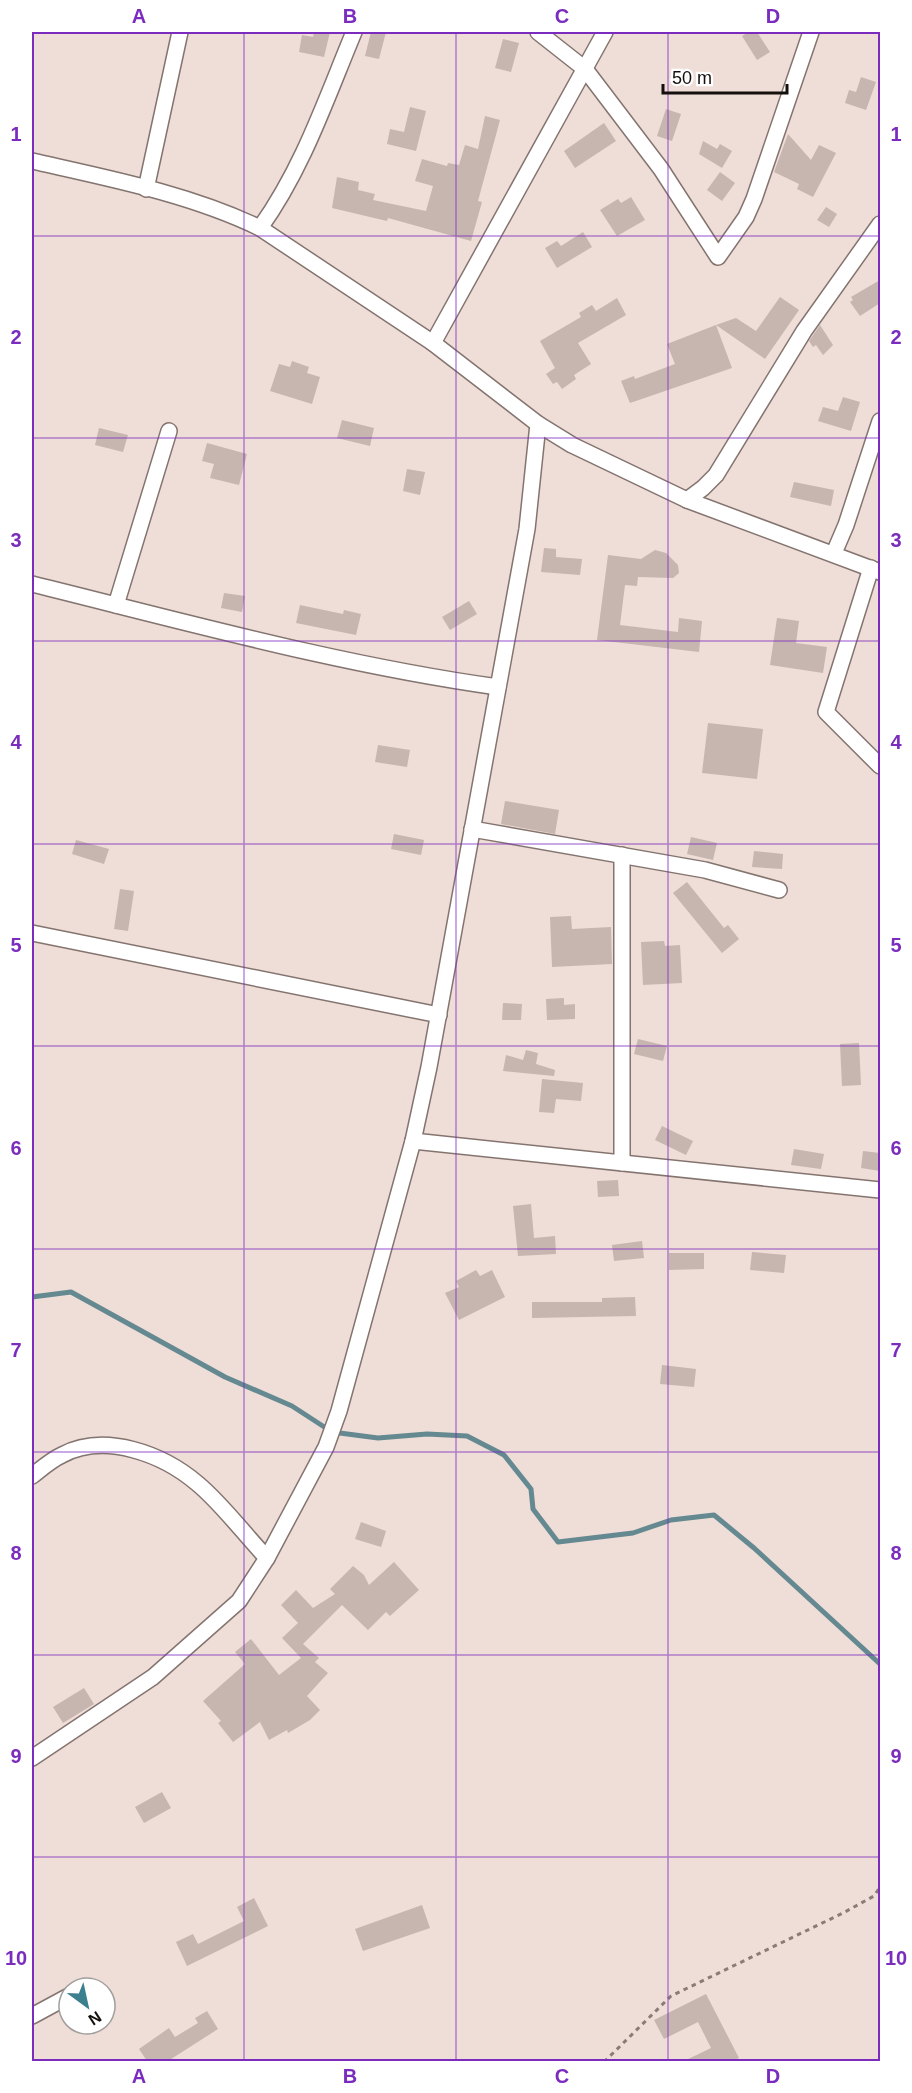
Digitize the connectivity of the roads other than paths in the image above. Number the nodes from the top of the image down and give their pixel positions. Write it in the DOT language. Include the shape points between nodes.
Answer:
graph roads {
  1 [pos="180,32"];
  2 [pos="354,32"];
  3 [pos="538,32"];
  4 [pos="605,32"];
  5 [pos="811,32"];
  6 [pos="585,69"];
  7 [pos="32,161"];
  8 [pos="146,189"];
  9 [pos="880,224"];
  10 [pos="260,228"];
  11 [pos="433,344"];
  12 [pos="880,421"];
  13 [pos="538,424"];
  14 [pos="169,431"];
  15 [pos="687,500"];
  16 [pos="834,553"];
  17 [pos="876,570"];
  18 [pos="32,584"];
  19 [pos="116,605"];
  20 [pos="498,687"];
  21 [pos="880,766"];
  22 [pos="472,829"];
  23 [pos="622,855"];
  24 [pos="779,890"];
  25 [pos="32,933"];
  26 [pos="439,1015"];
  27 [pos="413,1141"];
  28 [pos="622,1163"];
  29 [pos="880,1190"];
  30 [pos="32,1476"];
  31 [pos="267,1558"];
  32 [pos="32,1758"];
  33 [pos="57,2002"];
  34 [pos="32,2016"];
  1 -- 8 [label="street"];
  2 -- 10 [label="street" via="303,156"];
  3 -- 6 [label="street"];
  4 -- 6 [label="street"];
  5 -- 6 [label="street" via="754,199 718,257 661,170"];
  6 -- 11 [label="street"];
  7 -- 8 [label="street"];
  8 -- 10 [label="street" via="203,203"];
  9 -- 15 [label="street" via="804,331 716,475"];
  10 -- 11 [label="street"];
  11 -- 13 [label="street"];
  12 -- 16 [label="street"];
  13 -- 15 [label="street" via="572,445"];
  13 -- 20 [label="street" via="527,529"];
  14 -- 19 [label="street"];
  15 -- 16 [label="street"];
  16 -- 17 [label="street"];
  17 -- 21 [label="street" via="826,712"];
  18 -- 19 [label="street"];
  19 -- 20 [label="street" via="402,672"];
  20 -- 22 [label="street"];
  22 -- 23 [label="street"];
  22 -- 26 [label="street"];
  23 -- 24 [label="street" via="705,870"];
  23 -- 28 [label="street"];
  25 -- 26 [label="street"];
  26 -- 27 [label="street"];
  27 -- 28 [label="street"];
  27 -- 31 [label="street" via="339,1411 326,1447"];
  28 -- 29 [label="street"];
  30 -- 31 [label="street" via="63,1454 99,1444 128,1447 168,1465 197,1484"];
  31 -- 32 [label="street" via="239,1601 153,1677"];
  33 -- 34 [label="street"];
}
